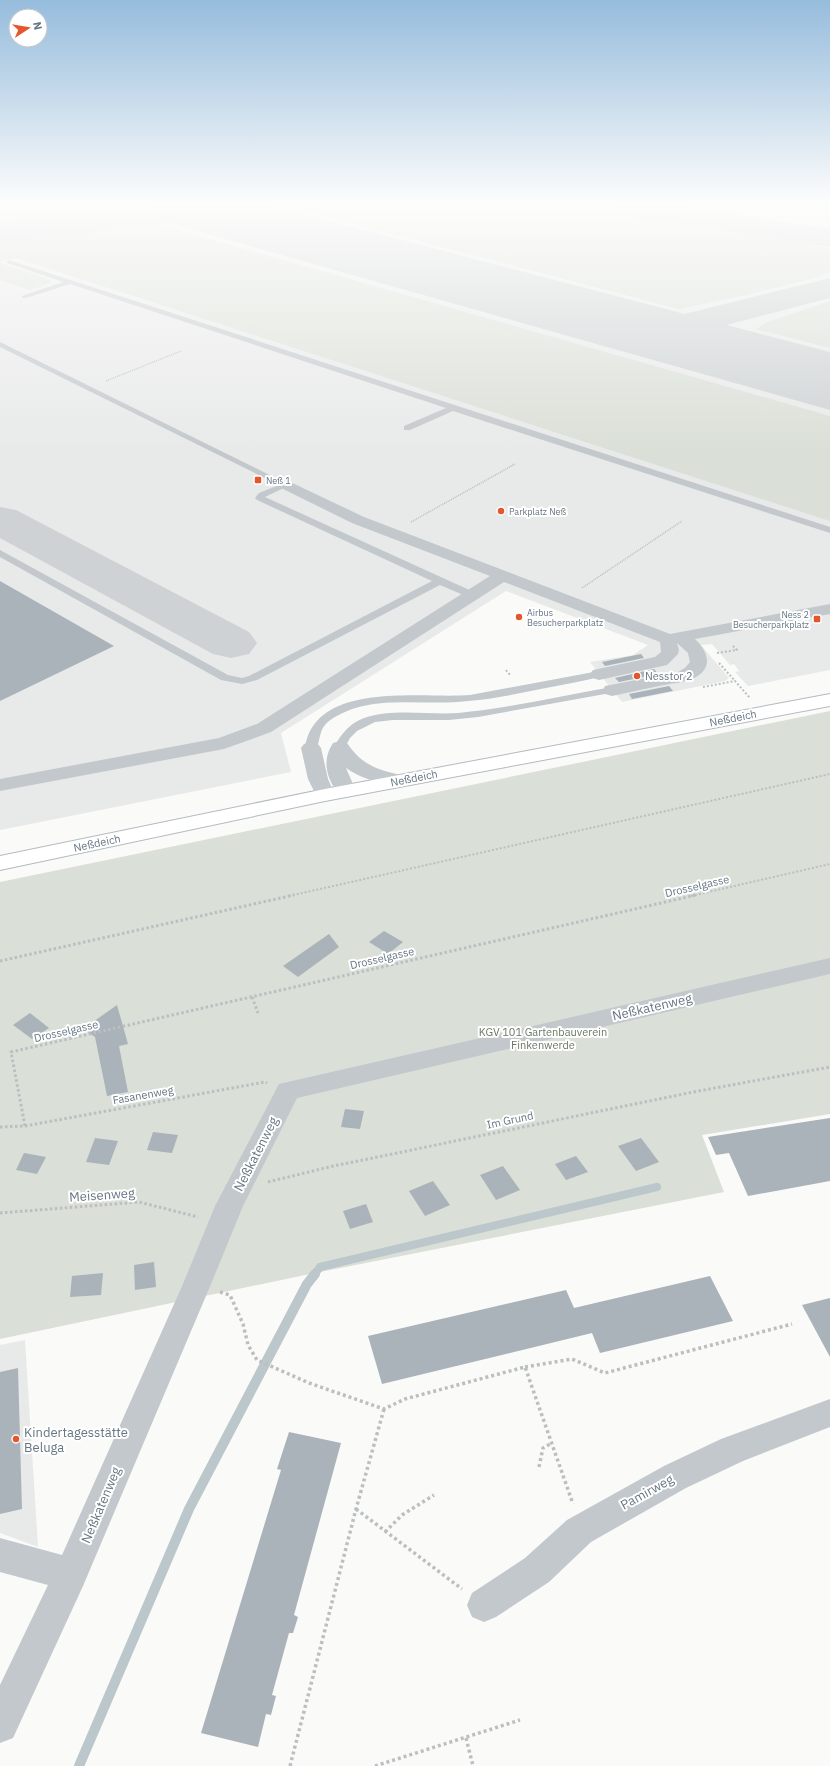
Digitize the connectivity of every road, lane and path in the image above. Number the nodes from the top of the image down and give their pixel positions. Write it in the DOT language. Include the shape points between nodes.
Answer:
graph roads {
  1 [pos="53,287"];
  2 [pos="86,287"];
  3 [pos="24,297"];
  4 [pos="0,344"];
  5 [pos="181,351"];
  6 [pos="88,387"];
  7 [pos="453,408"];
  8 [pos="407,428"];
  9 [pos="515,464"];
  10 [pos="286,485"];
  11 [pos="682,521"];
  12 [pos="830,530"];
  13 [pos="392,533"];
  14 [pos="0,553"];
  15 [pos="502,576"];
  16 [pos="440,581"];
  17 [pos="472,595"];
  18 [pos="564,600"];
  19 [pos="830,609"];
  20 [pos="675,638"];
  21 [pos="736,643"];
  22 [pos="709,660"];
  23 [pos="598,674"];
  24 [pos="735,681"];
  25 [pos="612,690"];
  26 [pos="830,700"];
  27 [pos="340,747"];
  28 [pos="311,748"];
  29 [pos="830,774"];
  30 [pos="403,781"];
  31 [pos="0,785"];
  32 [pos="346,792"];
  33 [pos="325,795"];
  34 [pos="0,863"];
  35 [pos="830,864"];
  36 [pos="0,961"];
  37 [pos="830,966"];
  38 [pos="252,997"];
  39 [pos="258,1013"];
  40 [pos="830,1067"];
  41 [pos="288,1091"];
  42 [pos="25,1126"];
  43 [pos="0,1127"];
  44 [pos="264,1183"];
  45 [pos="217,1212"];
  46 [pos="0,1213"];
  47 [pos="197,1284"];
  48 [pos="792,1324"];
  49 [pos="525,1367"];
  50 [pos="384,1409"];
  51 [pos="830,1413"];
  52 [pos="552,1443"];
  53 [pos="539,1467"];
  54 [pos="434,1495"];
  55 [pos="356,1509"];
  56 [pos="579,1531"];
  57 [pos="385,1532"];
  58 [pos="0,1555"];
  59 [pos="71,1574"];
  60 [pos="484,1605"];
  61 [pos="520,1720"];
  62 [pos="0,1725"];
  63 [pos="466,1738"];
  64 [pos="290,1766"];
  65 [pos="375,1766"];
  66 [pos="473,1766"];
  1 -- 3 [label="lane"];
  2 -- 7 [label="lane"];
  4 -- 6 [label="lane"];
  5 -- 6 [label="path"];
  6 -- 10 [label="lane"];
  7 -- 8 [label="lane"];
  7 -- 12 [label="lane"];
  9 -- 13 [label="path"];
  10 -- 13 [label="street" via="358,520"];
  10 -- 16 [label="lane" via="260,498"];
  11 -- 18 [label="path"];
  13 -- 15 [label="street"];
  14 -- 16 [label="lane" via="225,678 236,681 253,678"];
  15 -- 17 [label="street"];
  15 -- 18 [label="street"];
  16 -- 17 [label="lane"];
  17 -- 31 [label="street" via="264,728 249,735 204,747"];
  18 -- 20 [label="street"];
  19 -- 20 [label="street"];
  20 -- 22 [label="street" via="693,646"];
  20 -- 23 [label="street" via="668,644 669,654 661,661"];
  21 -- 22 [label="path" via="730,644 737,650"];
  22 -- 24 [label="path"];
  22 -- 25 [label="street" via="692,673 683,676"];
  23 -- 28 [label="lane" via="470,698 380,699 362,702 324,720 317,728"];
  25 -- 27 [label="lane" via="479,714 374,719 349,731"];
  26 -- 30 [label="street, Neßdeich"];
  27 -- 30 [label="street" via="346,758 364,770"];
  27 -- 32 [label="street" via="334,765"];
  28 -- 33 [label="street" via="318,779"];
  29 -- 36 [label="path"];
  30 -- 32 [label="street, Neßdeich"];
  32 -- 33 [label="street, Neßdeich"];
  33 -- 34 [label="street, Neßdeich"];
  35 -- 38 [label="path, Drosselgasse"];
  37 -- 41 [label="street, Neßkatenweg"];
  38 -- 39 [label="path"];
  38 -- 42 [label="path, Drosselgasse" via="11,1052"];
  40 -- 44 [label="path, Im Grund" via="685,1093 329,1167"];
  41 -- 42 [label="path, Fasanenweg" via="264,1082"];
  41 -- 45 [label="street, Neßkatenweg"];
  42 -- 43 [label="path, Fasanenweg"];
  45 -- 46 [label="path, Meisenweg" via="139,1202"];
  45 -- 47 [label="street, Neßkatenweg"];
  47 -- 50 [label="path" via="230,1294 243,1324 248,1346 257,1360 310,1383"];
  47 -- 59 [label="street, Neßkatenweg"];
  48 -- 49 [label="path" via="605,1373 572,1359"];
  49 -- 50 [label="path" via="405,1400"];
  49 -- 52 [label="path"];
  50 -- 55 [label="path"];
  51 -- 56 [label="street, Pamirweg" via="710,1460"];
  52 -- 53 [label="path" via="543,1448"];
  52 -- 56 [label="path" via="573,1504"];
  54 -- 57 [label="path" via="402,1515"];
  55 -- 57 [label="path"];
  55 -- 64 [label="path"];
  56 -- 60 [label="street, Pamirweg" via="536,1570"];
  57 -- 60 [label="path"];
  58 -- 59 [label="street"];
  59 -- 62 [label="street, Neßkatenweg"];
  61 -- 63 [label="path"];
  63 -- 65 [label="path"];
  63 -- 66 [label="path"];
}
